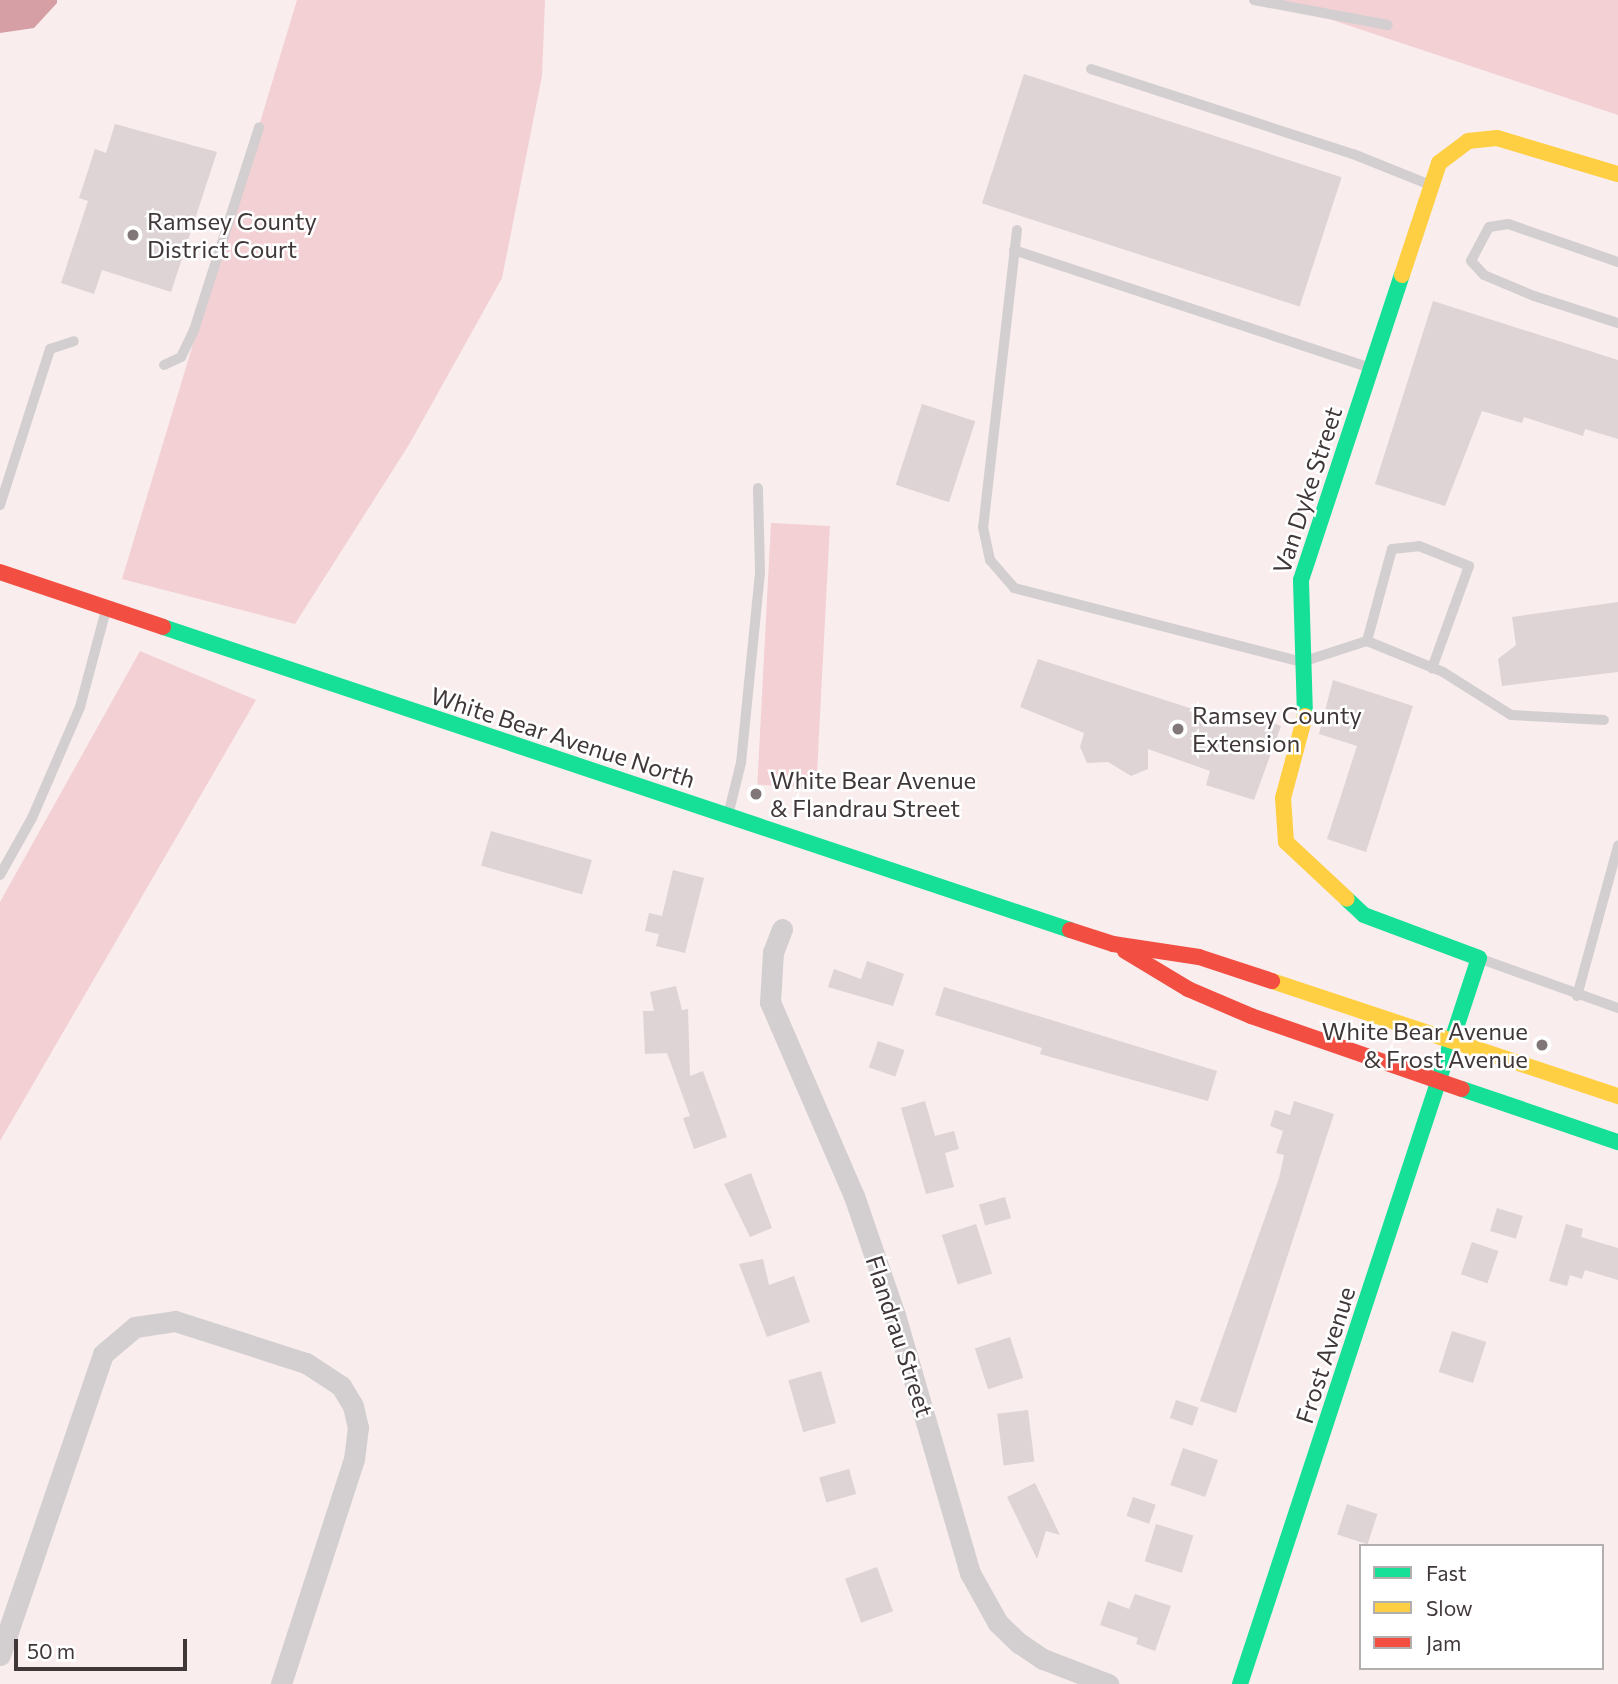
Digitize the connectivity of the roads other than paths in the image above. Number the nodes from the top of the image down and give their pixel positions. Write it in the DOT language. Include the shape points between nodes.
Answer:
graph roads {
  1 [pos="1254,0"];
  2 [pos="1388,25"];
  3 [pos="1091,69"];
  4 [pos="259,127"];
  5 [pos="1618,174"];
  6 [pos="1428,184"];
  7 [pos="1017,230"];
  8 [pos="1014,250"];
  9 [pos="1618,262"];
  10 [pos="1618,323"];
  11 [pos="74,341"];
  12 [pos="164,365"];
  13 [pos="1370,368"];
  14 [pos="758,488"];
  15 [pos="0,505"];
  16 [pos="0,572"];
  17 [pos="106,610"];
  18 [pos="1367,641"];
  19 [pos="1302,662"];
  20 [pos="1432,668"];
  21 [pos="1604,720"];
  22 [pos="727,816"];
  23 [pos="1618,846"];
  24 [pos="0,875"];
  25 [pos="782,929"];
  26 [pos="1113,944"];
  27 [pos="1479,958"];
  28 [pos="1577,996"];
  29 [pos="1618,1008"];
  30 [pos="1451,1041"];
  31 [pos="1437,1082"];
  32 [pos="1618,1096"];
  33 [pos="1618,1142"];
  34 [pos="0,1655"];
  35 [pos="281,1684"];
  36 [pos="1108,1684"];
  37 [pos="1240,1684"];
  1 -- 2 [label="lane"];
  3 -- 6 [label="lane" via="1353,154"];
  4 -- 12 [label="lane" via="194,330 181,357"];
  5 -- 6 [label="main road, Van Dyke Street" via="1519,142 1482,138 1447,155"];
  6 -- 13 [label="main road, Van Dyke Street"];
  7 -- 8 [label="lane"];
  8 -- 13 [label="lane"];
  8 -- 19 [label="lane" via="983,527 1000,576 1034,594"];
  9 -- 10 [label="lane" via="1508,224 1489,227 1471,261 1484,275"];
  11 -- 15 [label="lane" via="50,349"];
  13 -- 19 [label="main road, Van Dyke Street" via="1301,579"];
  14 -- 22 [label="lane" via="760,572 741,763"];
  16 -- 17 [label="main road, White Bear Avenue North"];
  17 -- 22 [label="main road, White Bear Avenue North"];
  17 -- 24 [label="lane" via="80,707 32,818"];
  18 -- 19 [label="lane"];
  18 -- 20 [label="lane"];
  18 -- 20 [label="lane" via="1392,549 1419,547 1469,566"];
  19 -- 27 [label="main road, Van Dyke Street" via="1305,720 1283,798 1286,842 1364,915"];
  20 -- 21 [label="lane" via="1511,715"];
  22 -- 26 [label="main road, White Bear Avenue North"];
  23 -- 28 [label="lane"];
  25 -- 36 [label="street, Flandrau Street" via="773,952 770,1002 866,1231 970,1573 998,1623 1019,1643 1043,1659"];
  26 -- 30 [label="main road, White Bear Avenue North" via="1199,957"];
  26 -- 31 [label="main road, White Bear Avenue North" via="1188,989"];
  27 -- 28 [label="lane"];
  27 -- 30 [label="main road"];
  28 -- 29 [label="lane"];
  30 -- 31 [label="main road, Frost Avenue"];
  30 -- 32 [label="main road, White Bear Avenue North"];
  31 -- 33 [label="main road, White Bear Avenue North"];
  31 -- 37 [label="main road, Frost Avenue"];
  34 -- 35 [label="street" via="94,1372 110,1346 135,1327 155,1321 190,1324 325,1372 353,1406 358,1427 354,1459"];
}
